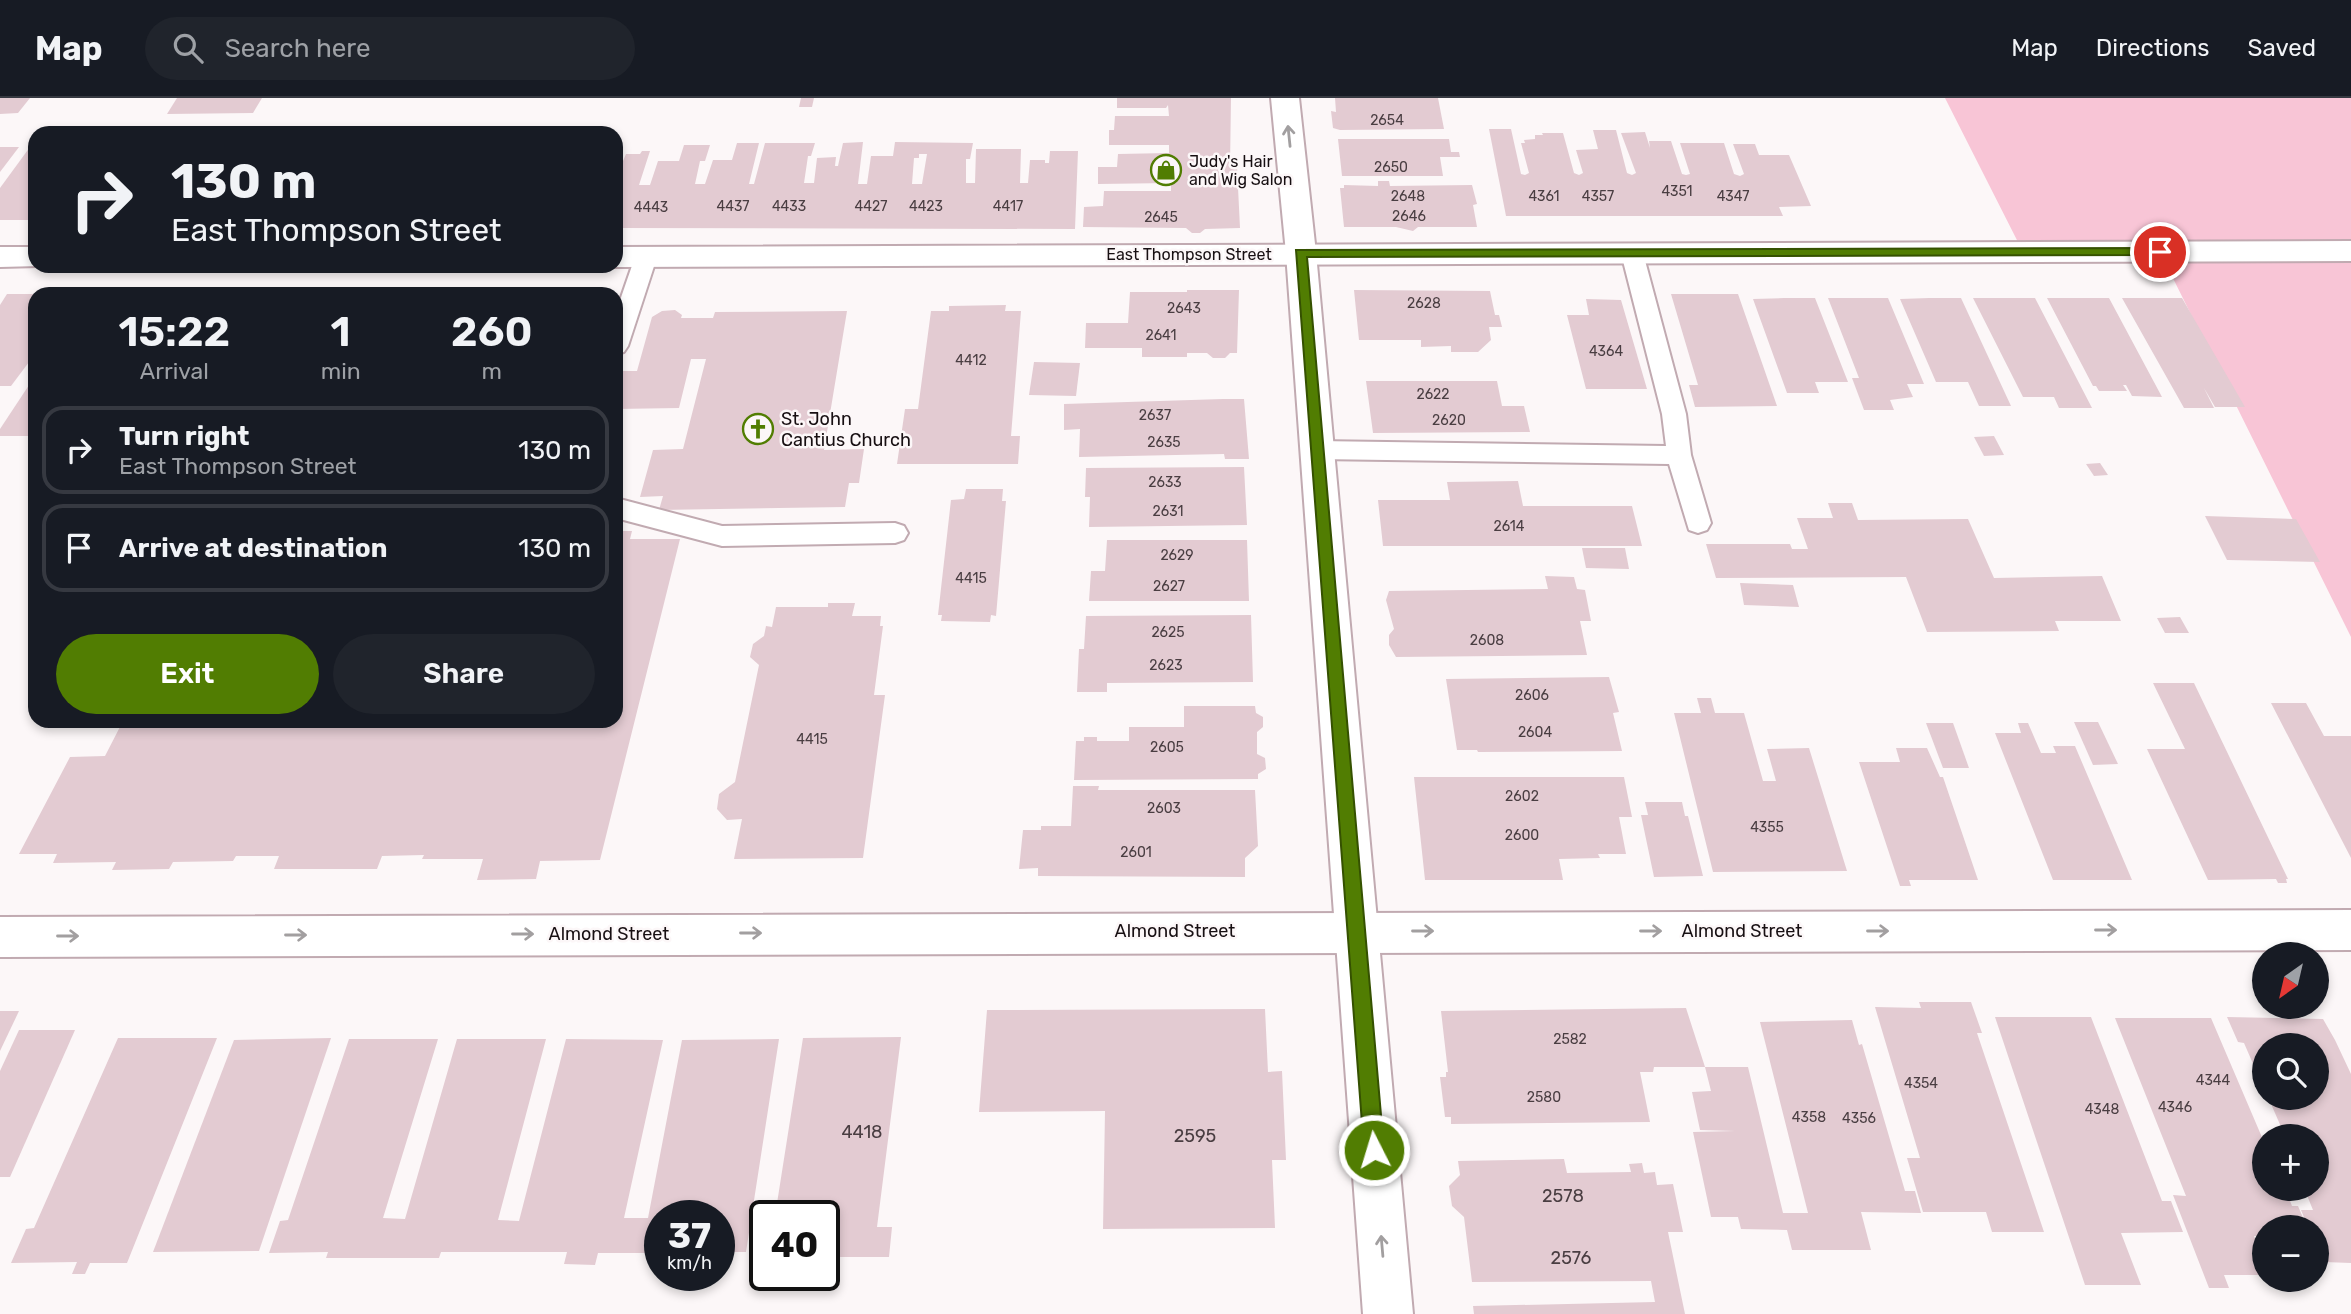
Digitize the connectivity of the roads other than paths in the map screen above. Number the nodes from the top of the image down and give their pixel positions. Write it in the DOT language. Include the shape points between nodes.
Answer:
graph roads {
  1 [pos="1285,98"];
  2 [pos="2351,251"];
  3 [pos="1301,253"];
  4 [pos="1632,253"];
  5 [pos="0,257"];
  6 [pos="28,257"];
  7 [pos="631,257"];
  8 [pos="623,304"];
  9 [pos="1317,450"];
  10 [pos="1679,455"];
  11 [pos="623,511"];
  12 [pos="1698,523"];
  13 [pos="895,533"];
  14 [pos="2351,930"];
  15 [pos="1355,931"];
  16 [pos="0,937"];
  17 [pos="1388,1314"];
  3 -- 1 [label="street, one-way"];
  2 -- 4 [label="street, East Thompson Street"];
  3 -- 4 [label="street, East Thompson Street"];
  3 -- 7 [label="street, East Thompson Street"];
  3 -- 9 [label="street"];
  4 -- 10 [label="lane" via="1674,414"];
  5 -- 6 [label="street"];
  7 -- 8 [label="lane"];
  9 -- 10 [label="lane"];
  9 -- 15 [label="street"];
  10 -- 12 [label="lane"];
  11 -- 13 [label="lane" via="722,536"];
  15 -- 14 [label="street, Almond Street, one-way"];
  16 -- 15 [label="street, Almond Street, one-way"];
  17 -- 15 [label="street, one-way"];
}
